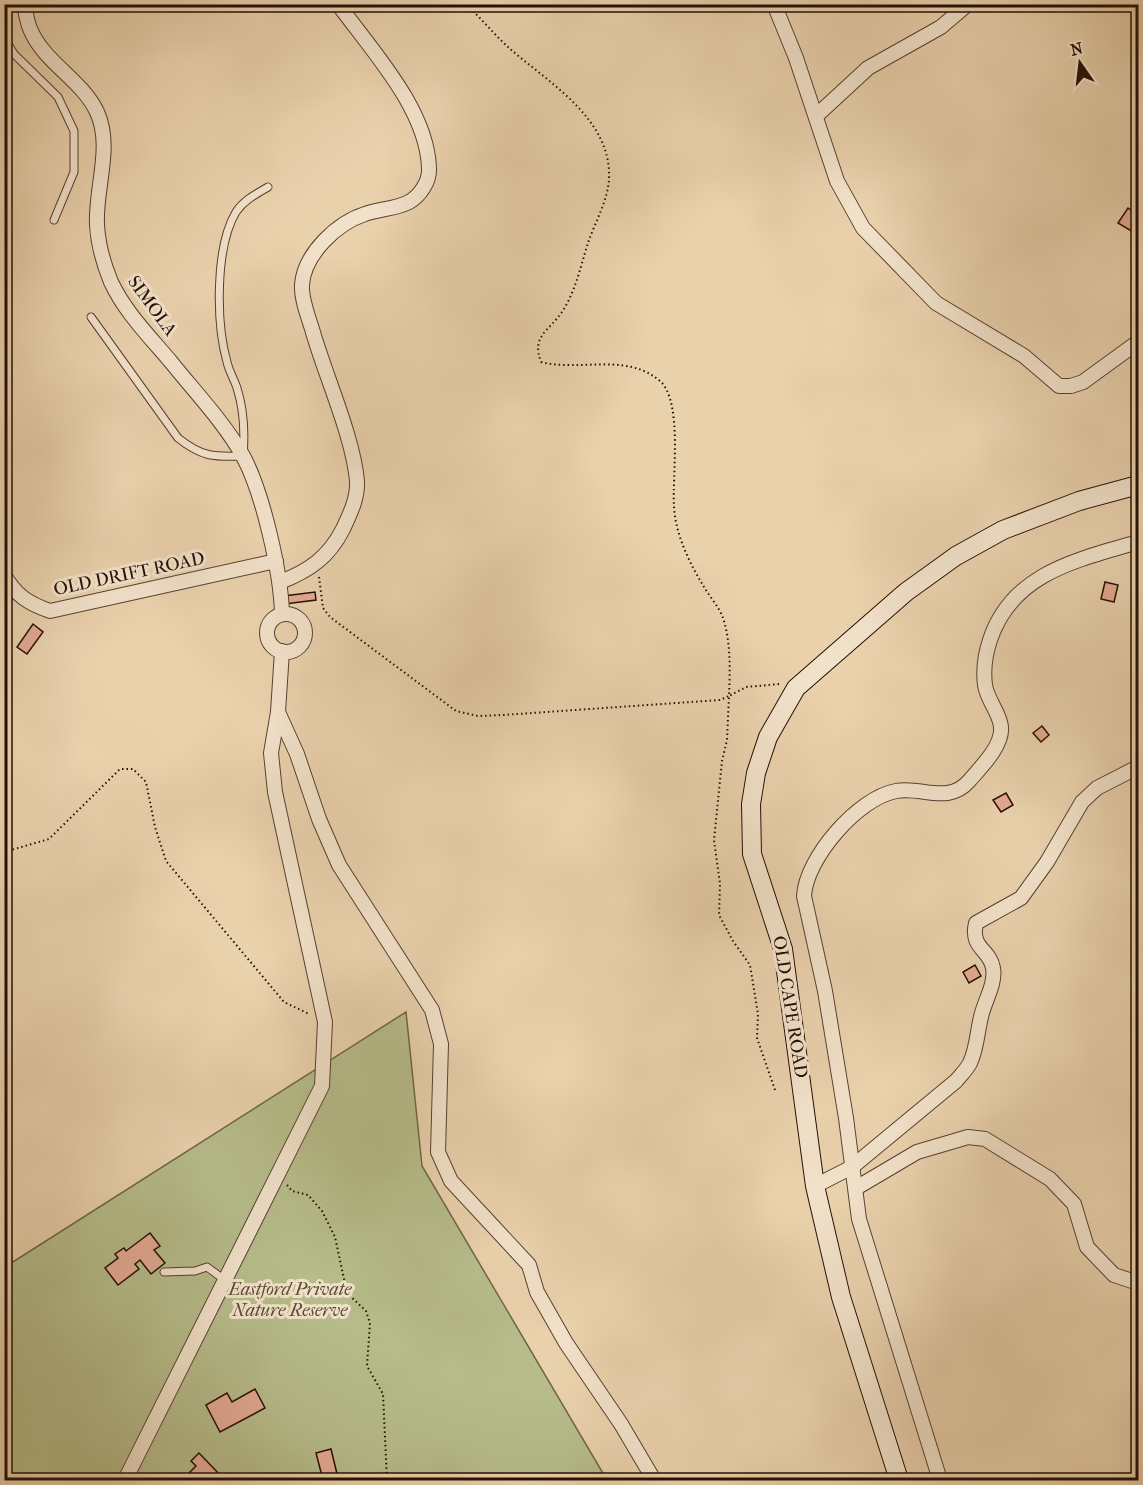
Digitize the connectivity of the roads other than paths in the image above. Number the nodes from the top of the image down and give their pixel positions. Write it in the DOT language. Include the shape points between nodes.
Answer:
graph roads {
  1 [pos="24,4"];
  2 [pos="338,4"];
  3 [pos="774,4"];
  4 [pos="968,4"];
  5 [pos="4,37"];
  6 [pos="816,116"];
  7 [pos="268,187"];
  8 [pos="54,220"];
  9 [pos="91,317"];
  10 [pos="1138,342"];
  11 [pos="243,456"];
  12 [pos="1138,485"];
  13 [pos="1138,542"];
  14 [pos="276,561"];
  15 [pos="4,575"];
  16 [pos="281,585"];
  17 [pos="282,614"];
  18 [pos="282,651"];
  19 [pos="278,712"];
  20 [pos="1138,767"];
  21 [pos="852,1167"];
  22 [pos="815,1186"];
  23 [pos="856,1188"];
  24 [pos="164,1272"];
  25 [pos="226,1281"];
  26 [pos="1138,1283"];
  27 [pos="125,1480"];
  28 [pos="654,1480"];
  29 [pos="899,1480"];
  30 [pos="940,1480"];
  1 -- 11 [label="street, SIMOLA" via="31,32 97,112 104,141 97,224 112,283 133,317"];
  2 -- 16 [label="street" via="414,110 430,171 424,188 410,201 364,214 342,226 305,267 302,287 310,323 352,455 357,483 352,510 337,540 317,564"];
  3 -- 6 [label="street"];
  4 -- 6 [label="street" via="941,27 868,68"];
  5 -- 8 [label="lane" via="14,54 58,97 74,131 74,172"];
  6 -- 10 [label="street" via="837,181 862,228 936,303 1024,356 1059,386 1083,382"];
  7 -- 11 [label="lane" via="246,200 235,213 220,253 226,362 238,390 245,432"];
  9 -- 11 [label="lane" via="178,438 196,452 215,457"];
  11 -- 14 [label="street, SIMOLA"];
  12 -- 22 [label="street, OLD CAPE ROAD" via="1079,501 1004,530 956,556 906,592 796,688 768,737 756,773 750,833 752,854 785,961"];
  13 -- 21 [label="street" via="1079,560 1023,588 1006,605 984,659 988,700 1001,727 993,751 967,784 956,791 935,795 897,791 863,806 842,825 805,882 804,896 825,991"];
  14 -- 15 [label="street, OLD DRIFT ROAD" via="50,611 15,594"];
  14 -- 16 [label="street, SIMOLA"];
  16 -- 17 [label="street, SIMOLA"];
  17 -- 18 [label="street" via="270,622 267,636 275,649"];
  17 -- 18 [label="street" via="302,622 304,637 296,648"];
  18 -- 19 [label="street"];
  19 -- 25 [label="street" via="271,753 275,792 325,1022 322,1086"];
  19 -- 28 [label="street" via="339,865 432,1010 441,1044 438,1152 451,1181 529,1265 537,1292 566,1343"];
  20 -- 21 [label="street" via="1097,788 1082,802 1021,898 976,923 973,934 993,965 994,976 969,1066"];
  21 -- 22 [label="street"];
  21 -- 23 [label="street"];
  22 -- 29 [label="street, OLD CAPE ROAD" via="841,1297"];
  23 -- 26 [label="street" via="917,1152 968,1137 985,1138 1050,1179 1074,1204 1087,1247 1114,1275"];
  23 -- 30 [label="street" via="871,1265"];
  24 -- 25 [label="lane" via="207,1267"];
  25 -- 27 [label="street"];
}
